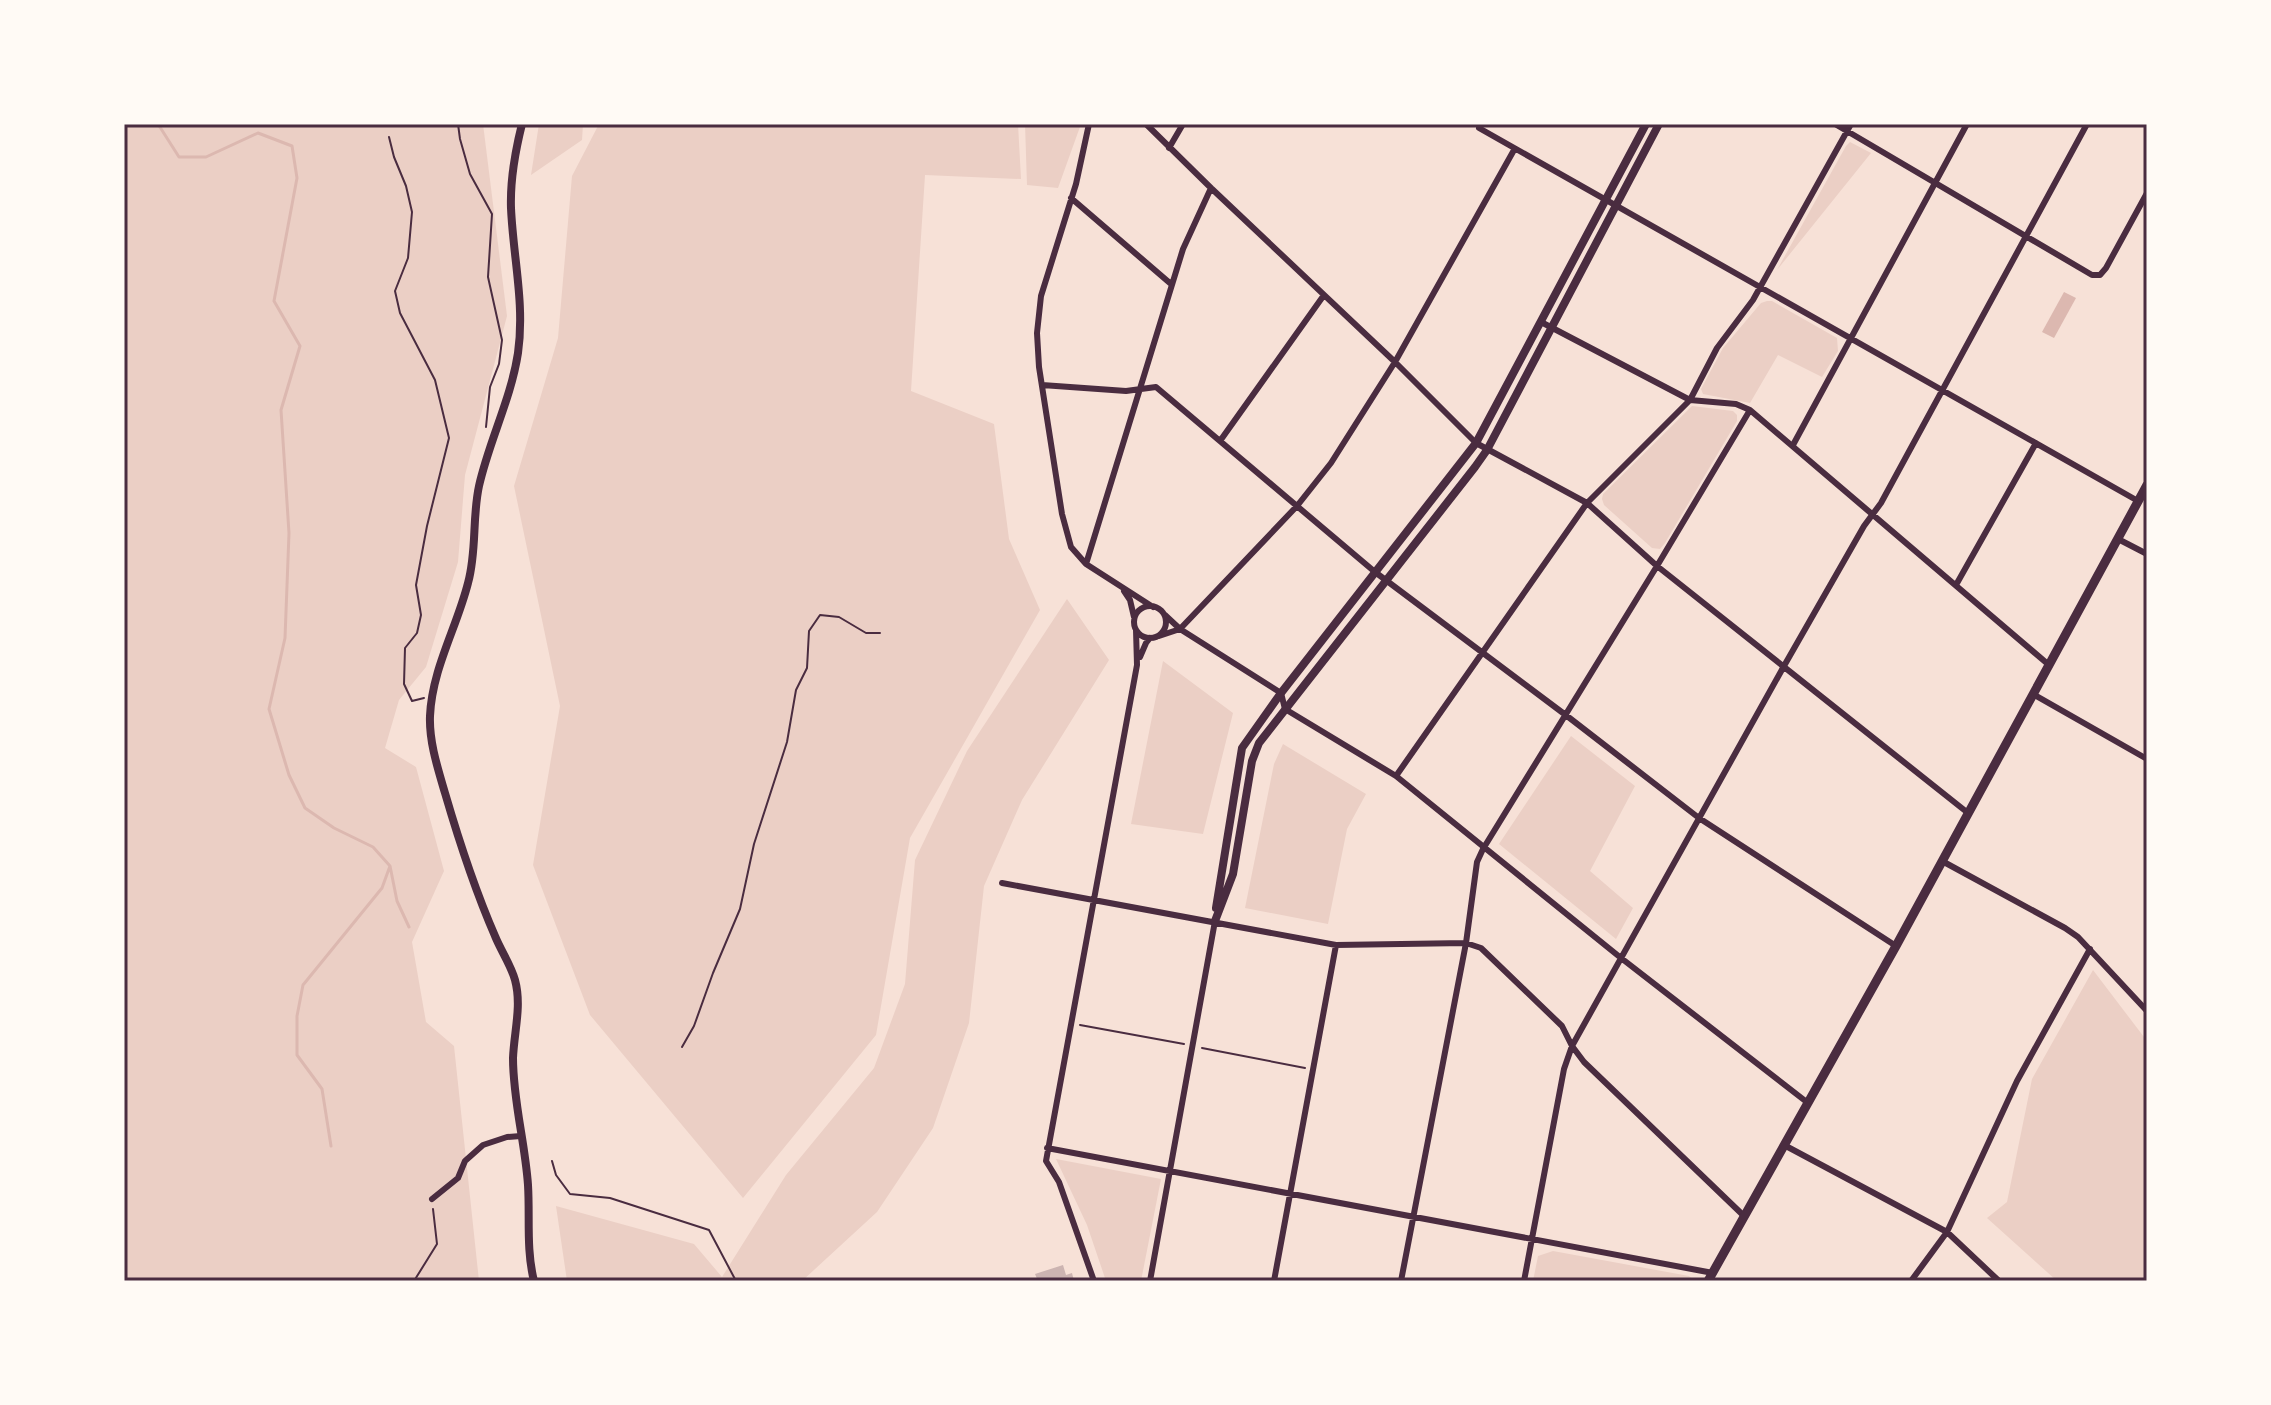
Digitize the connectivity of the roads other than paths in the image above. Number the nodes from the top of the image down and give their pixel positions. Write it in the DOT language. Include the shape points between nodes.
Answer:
graph roads {
  1 [pos="522,124"];
  2 [pos="1089,124"];
  3 [pos="1146,124"];
  4 [pos="1183,124"];
  5 [pos="1646,124"];
  6 [pos="1659,124"];
  7 [pos="1835,124"];
  8 [pos="1967,124"];
  9 [pos="2087,124"];
  10 [pos="1479,128"];
  11 [pos="1849,128"];
  12 [pos="1169,148"];
  13 [pos="1514,150"];
  14 [pos="1935,184"];
  15 [pos="1211,188"];
  16 [pos="2147,193"];
  17 [pos="1071,198"];
  18 [pos="1605,201"];
  19 [pos="1615,207"];
  20 [pos="2026,236"];
  21 [pos="1171,284"];
  22 [pos="1759,289"];
  23 [pos="1324,295"];
  24 [pos="1541,322"];
  25 [pos="1551,328"];
  26 [pos="1850,340"];
  27 [pos="1395,362"];
  28 [pos="1042,385"];
  29 [pos="1140,388"];
  30 [pos="1943,391"];
  31 [pos="1690,400"];
  32 [pos="1750,410"];
  33 [pos="1220,441"];
  34 [pos="1476,443"];
  35 [pos="2036,443"];
  36 [pos="1793,445"];
  37 [pos="1487,450"];
  38 [pos="2147,485"];
  39 [pos="2138,501"];
  40 [pos="1587,503"];
  41 [pos="1297,506"];
  42 [pos="1873,514"];
  43 [pos="2118,539"];
  44 [pos="2147,554"];
  45 [pos="1086,564"];
  46 [pos="1657,566"];
  47 [pos="1375,572"];
  48 [pos="1386,581"];
  49 [pos="1956,585"];
  50 [pos="1122,588"];
  51 [pos="1153,607"];
  52 [pos="1165,615"];
  53 [pos="1134,620"];
  54 [pos="1180,629"];
  55 [pos="1136,630"];
  56 [pos="1159,636"];
  57 [pos="1150,638"];
  58 [pos="1483,653"];
  59 [pos="1137,665"];
  60 [pos="2049,665"];
  61 [pos="1784,666"];
  62 [pos="1281,693"];
  63 [pos="2033,694"];
  64 [pos="1285,709"];
  65 [pos="1567,716"];
  66 [pos="2147,759"];
  67 [pos="1396,776"];
  68 [pos="1968,813"];
  69 [pos="1699,818"];
  70 [pos="1483,849"];
  71 [pos="1942,861"];
  72 [pos="1002,883"];
  73 [pos="1094,901"];
  74 [pos="1215,921"];
  75 [pos="1466,943"];
  76 [pos="1336,945"];
  77 [pos="1896,946"];
  78 [pos="2090,949"];
  79 [pos="1621,958"];
  80 [pos="2147,1011"];
  81 [pos="1572,1046"];
  82 [pos="1808,1103"];
  83 [pos="521,1136"];
  84 [pos="1784,1145"];
  85 [pos="1047,1148"];
  86 [pos="1169,1171"];
  87 [pos="1290,1195"];
  88 [pos="432,1199"];
  89 [pos="1744,1216"];
  90 [pos="1413,1217"];
  91 [pos="1947,1232"];
  92 [pos="1532,1239"];
  93 [pos="1711,1277"];
  94 [pos="534,1281"];
  95 [pos="1094,1281"];
  96 [pos="1150,1281"];
  97 [pos="1274,1281"];
  98 [pos="1401,1281"];
  99 [pos="1524,1281"];
  100 [pos="1911,1281"];
  101 [pos="1999,1281"];
  1 -- 83 [label="main road" via="511,186 520,302 518,352 479,486 469,582 444,652 430,729 463,853 514,975 518,1009 513,1059"];
  2 -- 17 [label="street"];
  3 -- 12 [label="street"];
  4 -- 12 [label="street"];
  5 -- 18 [label="main road"];
  6 -- 19 [label="main road"];
  7 -- 11 [label="street"];
  8 -- 14 [label="street"];
  9 -- 20 [label="street"];
  10 -- 13 [label="street"];
  11 -- 14 [label="street"];
  11 -- 22 [label="street"];
  12 -- 15 [label="street"];
  13 -- 18 [label="street"];
  13 -- 27 [label="street"];
  14 -- 20 [label="street"];
  14 -- 26 [label="street"];
  15 -- 21 [label="street"];
  15 -- 23 [label="street"];
  16 -- 20 [label="street" via="2100,275"];
  17 -- 21 [label="street"];
  17 -- 28 [label="street" via="1041,296 1037,333"];
  18 -- 19 [label="street"];
  18 -- 24 [label="main road"];
  19 -- 22 [label="street"];
  19 -- 25 [label="main road"];
  20 -- 30 [label="street"];
  21 -- 29 [label="street"];
  22 -- 26 [label="street"];
  22 -- 31 [label="street" via="1717,348"];
  23 -- 27 [label="street"];
  23 -- 33 [label="street"];
  24 -- 25 [label="street"];
  24 -- 34 [label="main road"];
  25 -- 31 [label="street"];
  25 -- 37 [label="main road"];
  26 -- 30 [label="street"];
  26 -- 36 [label="street"];
  27 -- 34 [label="street"];
  27 -- 41 [label="street"];
  28 -- 29 [label="street"];
  28 -- 45 [label="street" via="1066,534"];
  29 -- 33 [label="street" via="1156,387"];
  29 -- 45 [label="street"];
  30 -- 35 [label="street"];
  30 -- 42 [label="street"];
  31 -- 32 [label="street"];
  31 -- 40 [label="street"];
  32 -- 36 [label="street"];
  32 -- 46 [label="street"];
  33 -- 41 [label="street"];
  34 -- 37 [label="street"];
  34 -- 47 [label="main road"];
  35 -- 39 [label="street"];
  35 -- 49 [label="street"];
  36 -- 42 [label="street"];
  37 -- 40 [label="street"];
  37 -- 48 [label="main road"];
  38 -- 39 [label="main road"];
  39 -- 43 [label="main road"];
  40 -- 46 [label="street"];
  40 -- 58 [label="street"];
  41 -- 47 [label="street"];
  41 -- 54 [label="street"];
  42 -- 49 [label="street"];
  42 -- 61 [label="street"];
  43 -- 44 [label="street"];
  43 -- 60 [label="main road"];
  45 -- 50 [label="street"];
  46 -- 61 [label="street"];
  46 -- 65 [label="street"];
  47 -- 48 [label="street"];
  47 -- 62 [label="main road"];
  48 -- 58 [label="street"];
  48 -- 64 [label="main road"];
  49 -- 60 [label="street"];
  50 -- 51 [label="street"];
  50 -- 53 [label="street"];
  51 -- 52 [label="street"];
  51 -- 53 [label="street" via="1141,609"];
  52 -- 54 [label="street"];
  52 -- 56 [label="street"];
  53 -- 55 [label="street"];
  54 -- 56 [label="street"];
  54 -- 62 [label="street"];
  55 -- 57 [label="street"];
  55 -- 59 [label="street"];
  56 -- 57 [label="street"];
  57 -- 59 [label="street"];
  58 -- 65 [label="street"];
  58 -- 67 [label="street"];
  59 -- 73 [label="street"];
  60 -- 63 [label="main road"];
  61 -- 68 [label="street"];
  61 -- 69 [label="street"];
  62 -- 64 [label="street"];
  62 -- 74 [label="main road" via="1242,748"];
  63 -- 66 [label="street"];
  63 -- 68 [label="main road"];
  64 -- 67 [label="street"];
  64 -- 74 [label="main road" via="1254,752 1233,874"];
  65 -- 69 [label="street"];
  65 -- 70 [label="street"];
  67 -- 70 [label="street"];
  68 -- 71 [label="main road"];
  69 -- 77 [label="street"];
  69 -- 79 [label="street"];
  70 -- 75 [label="street"];
  70 -- 79 [label="street"];
  71 -- 77 [label="main road"];
  71 -- 78 [label="street" via="2065,928"];
  72 -- 73 [label="street"];
  73 -- 74 [label="street"];
  73 -- 85 [label="street"];
  74 -- 76 [label="street"];
  74 -- 86 [label="street"];
  75 -- 76 [label="street"];
  75 -- 81 [label="street" via="1481,948 1562,1026"];
  75 -- 90 [label="street"];
  76 -- 87 [label="street"];
  77 -- 82 [label="main road"];
  78 -- 80 [label="street"];
  78 -- 91 [label="street" via="2017,1081"];
  79 -- 81 [label="street"];
  79 -- 82 [label="street"];
  81 -- 89 [label="street"];
  81 -- 92 [label="street"];
  82 -- 84 [label="main road"];
  83 -- 88 [label="street" via="483,1145 465,1161 458,1178"];
  83 -- 94 [label="main road"];
  84 -- 89 [label="main road"];
  84 -- 91 [label="street"];
  85 -- 86 [label="street"];
  85 -- 95 [label="street" via="1046,1161 1059,1182"];
  86 -- 87 [label="street"];
  86 -- 96 [label="street"];
  87 -- 90 [label="street"];
  87 -- 97 [label="street"];
  89 -- 93 [label="main road"];
  90 -- 92 [label="street"];
  90 -- 98 [label="street"];
  91 -- 100 [label="street"];
  91 -- 101 [label="street"];
  92 -- 93 [label="street"];
  92 -- 99 [label="street"];
}
